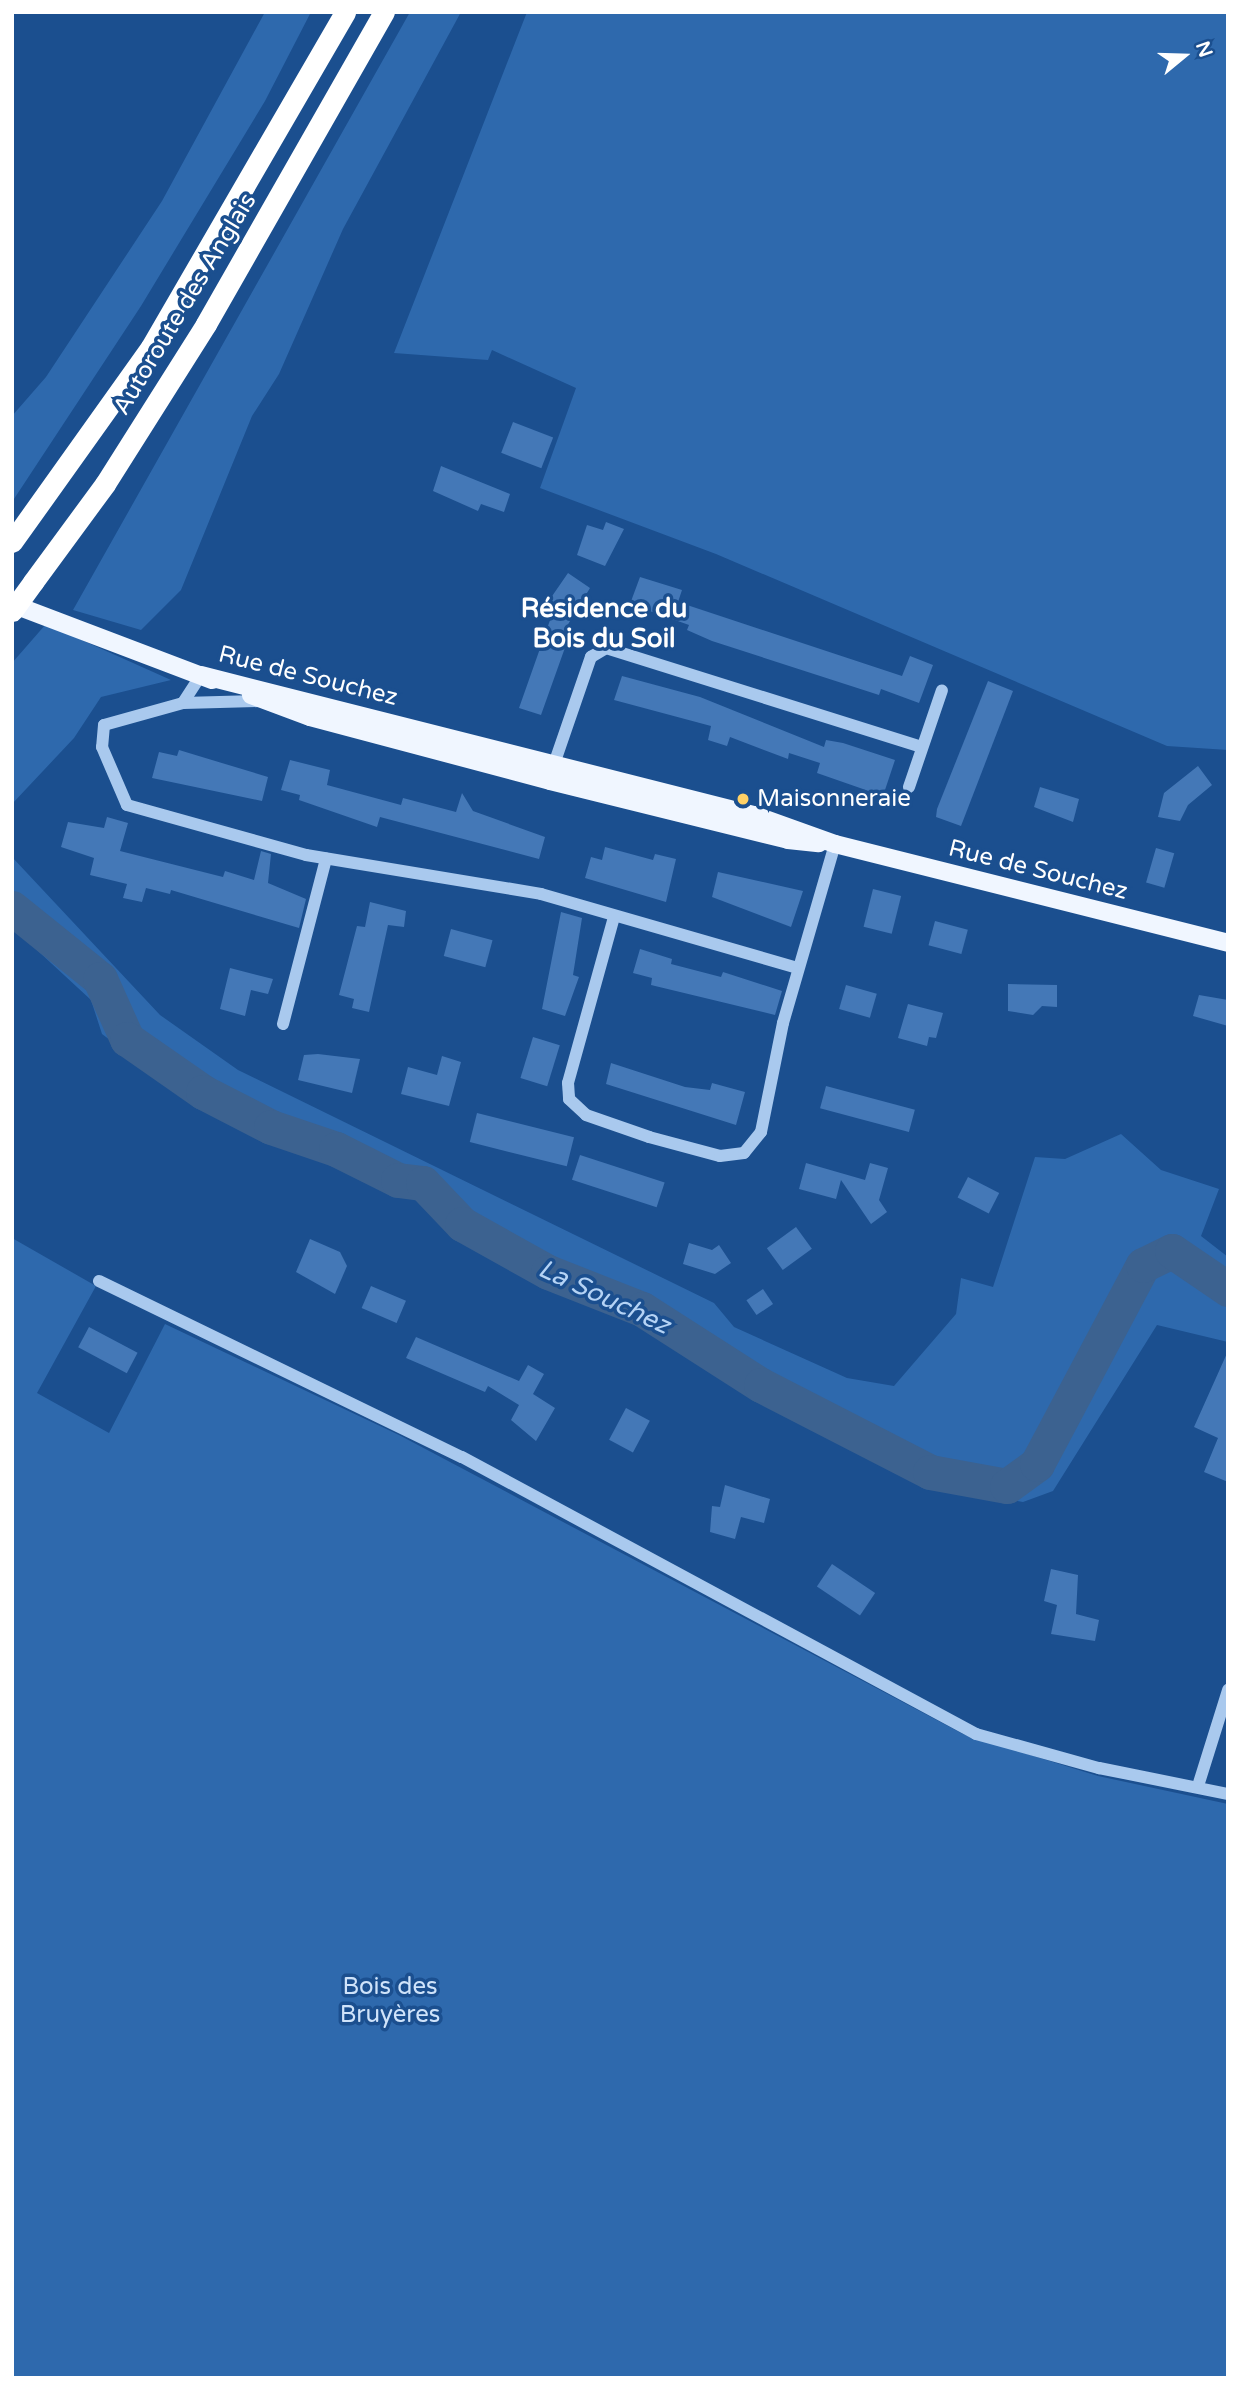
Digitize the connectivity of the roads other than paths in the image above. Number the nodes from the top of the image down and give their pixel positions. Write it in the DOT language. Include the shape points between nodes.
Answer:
graph roads {
  1 [pos="345,12"];
  2 [pos="384,12"];
  3 [pos="12,542"];
  4 [pos="12,604"];
  5 [pos="12,611"];
  6 [pos="201,675"];
  7 [pos="942,691"];
  8 [pos="267,701"];
  9 [pos="183,703"];
  10 [pos="921,747"];
  11 [pos="552,773"];
  12 [pos="908,788"];
  13 [pos="835,844"];
  14 [pos="326,859"];
  15 [pos="614,918"];
  16 [pos="1228,943"];
  17 [pos="798,968"];
  18 [pos="283,1024"];
  19 [pos="99,1282"];
  20 [pos="1228,1690"];
  21 [pos="1198,1787"];
  22 [pos="1228,1794"];
  1 -- 3 [label="highway, Autoroute des Anglais" via="151,348"];
  2 -- 5 [label="highway, Autoroute des Anglais, bridge" via="206,324 104,484"];
  4 -- 6 [label="main road"];
  6 -- 8 [label="main road, Rue de Souchez"];
  6 -- 9 [label="street"];
  6 -- 11 [label="main road, Rue de Souchez"];
  7 -- 10 [label="street"];
  8 -- 9 [label="street"];
  8 -- 11 [label="main road, Rue de Souchez"];
  9 -- 14 [label="street" via="112,720 100,737 127,805"];
  10 -- 11 [label="street" via="606,648 591,657"];
  10 -- 12 [label="street"];
  11 -- 13 [label="main road, Rue de Souchez" via="788,840"];
  13 -- 16 [label="main road, Rue de Souchez"];
  13 -- 17 [label="street"];
  14 -- 15 [label="street" via="541,894"];
  14 -- 18 [label="street"];
  15 -- 17 [label="street"];
  15 -- 17 [label="street" via="568,1083 569,1099 586,1115 649,1137 720,1156 744,1153 761,1132"];
  19 -- 21 [label="street" via="462,1457 976,1734 1099,1768"];
  20 -- 21 [label="street"];
  21 -- 22 [label="street"];
}
